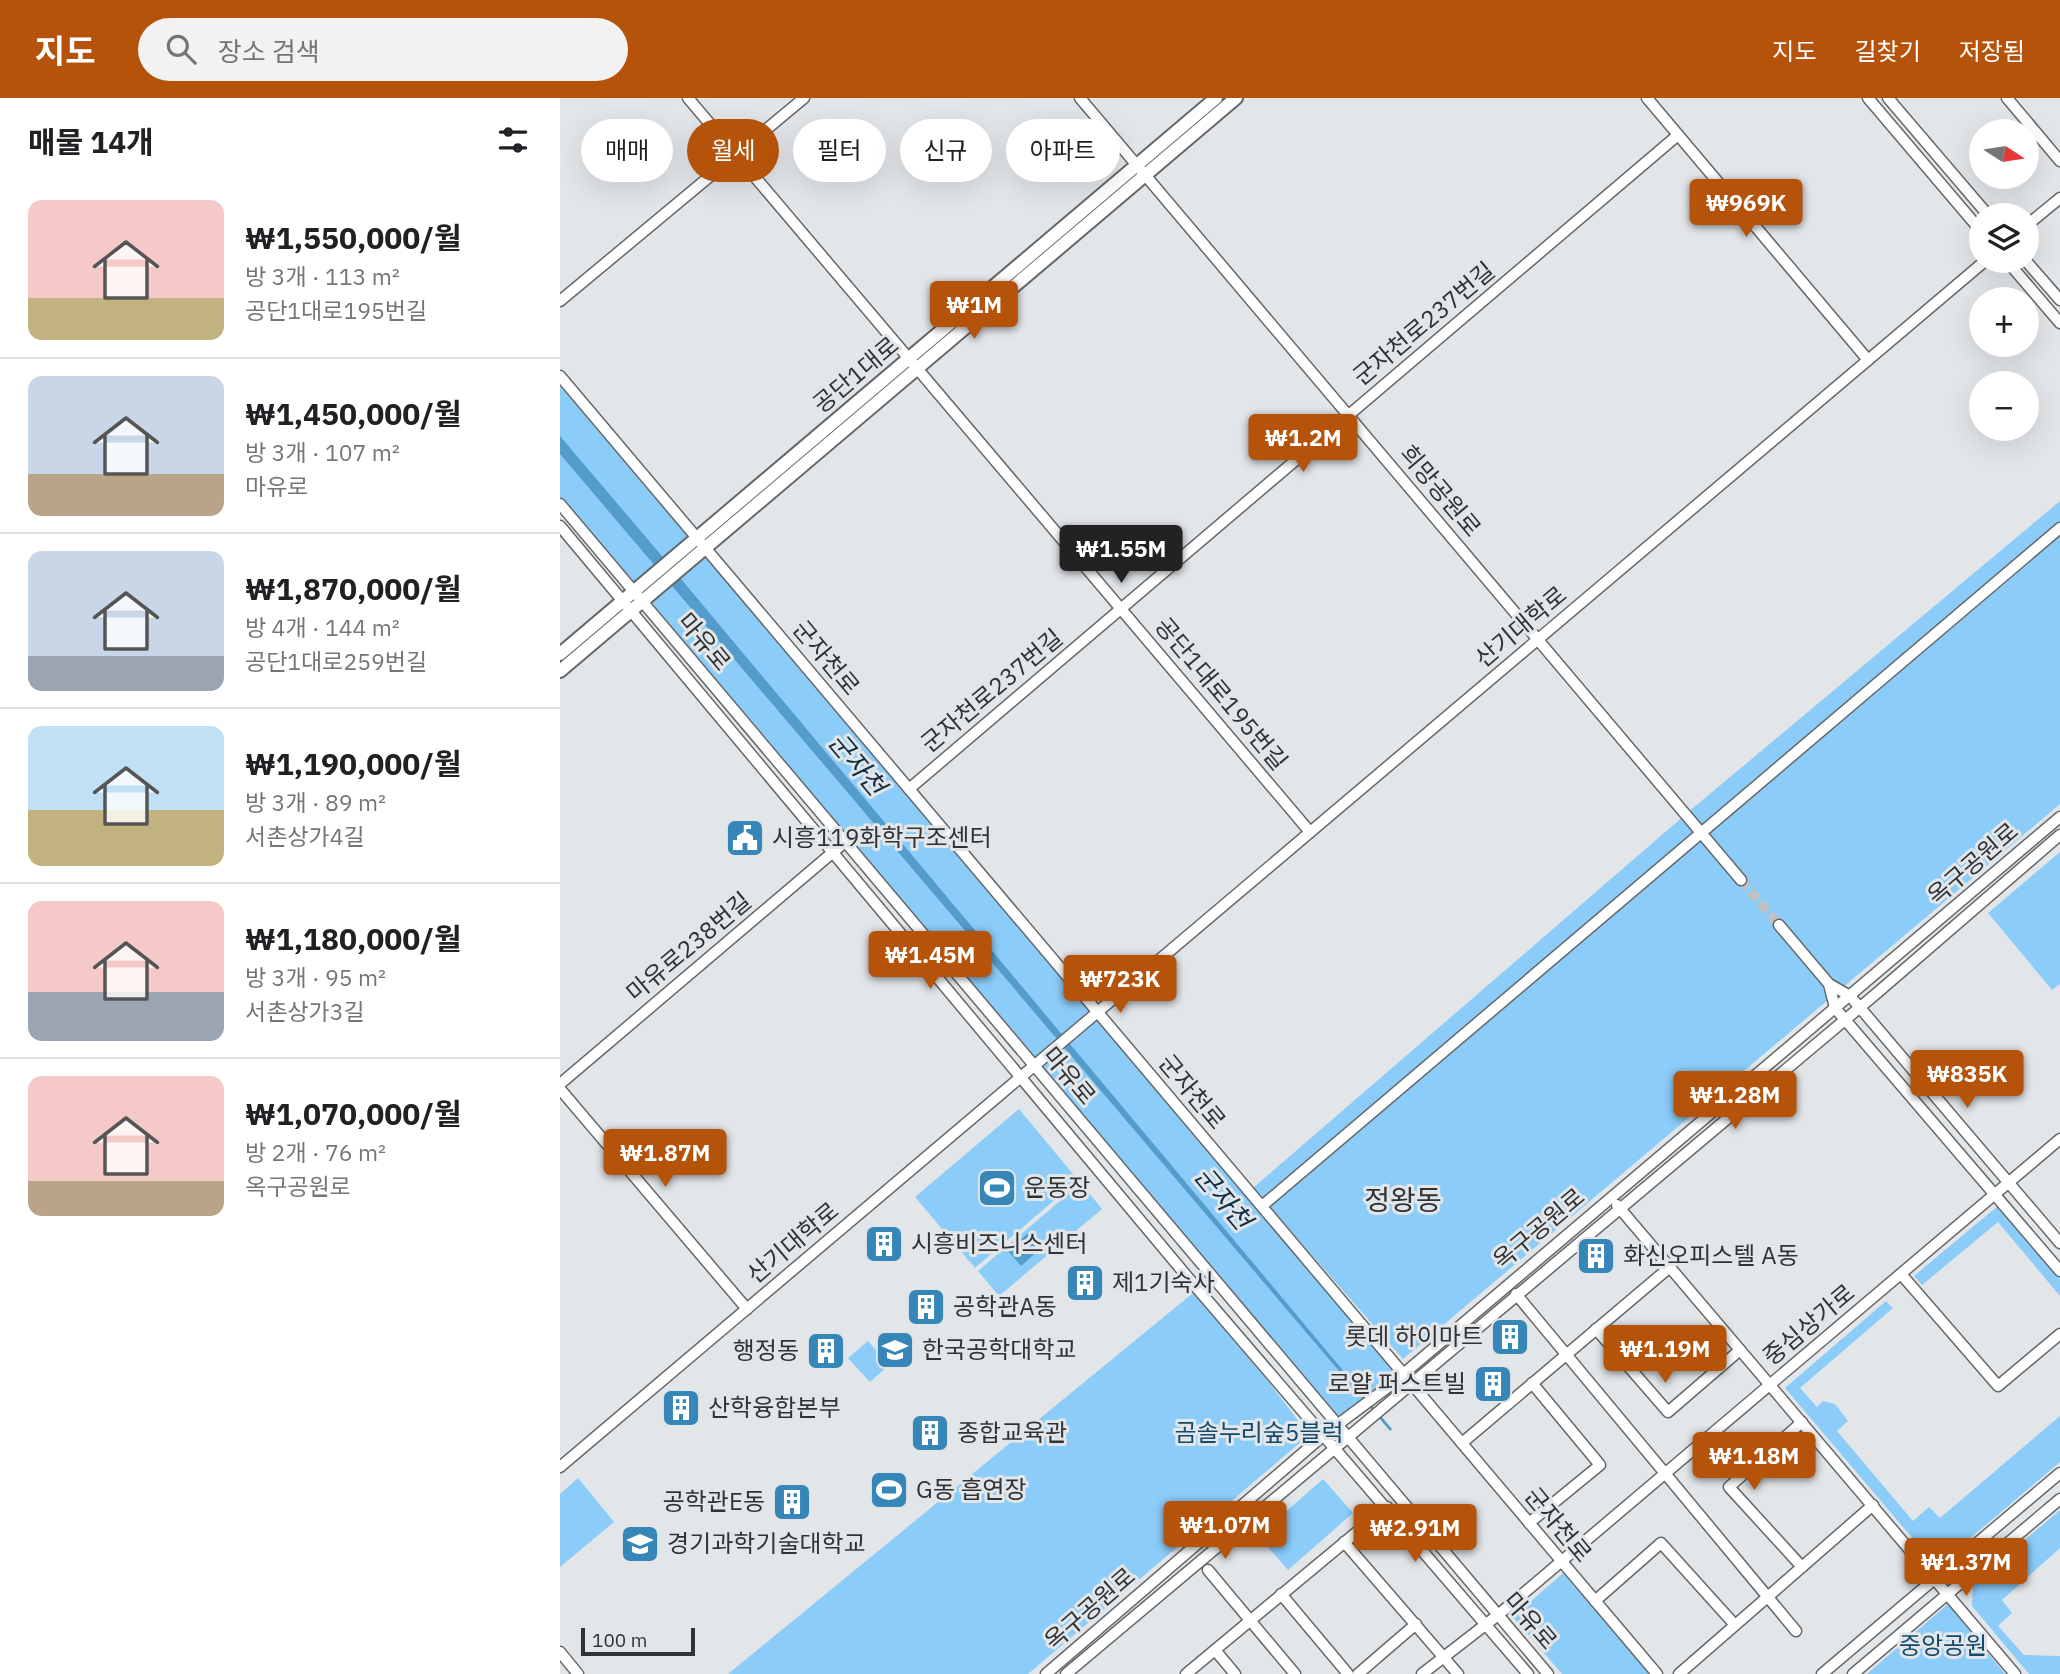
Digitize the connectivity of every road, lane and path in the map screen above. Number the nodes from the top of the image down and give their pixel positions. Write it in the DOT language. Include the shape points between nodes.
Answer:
graph roads {
  1 [pos="688,98"];
  2 [pos="804,98"];
  3 [pos="1080,98"];
  4 [pos="1216,98"];
  5 [pos="1236,98"];
  6 [pos="1647,98"];
  7 [pos="1868,98"];
  8 [pos="1888,98"];
  9 [pos="2007,98"];
  10 [pos="706,119"];
  11 [pos="779,119"];
  12 [pos="1678,135"];
  13 [pos="2060,161"];
  14 [pos="1141,170"];
  15 [pos="703,182"];
  16 [pos="759,182"];
  17 [pos="2060,198"];
  18 [pos="1978,203"];
  19 [pos="1969,216"];
  20 [pos="2039,216"];
  21 [pos="1971,273"];
  22 [pos="2017,273"];
  23 [pos="2036,273"];
  24 [pos="2060,300"];
  25 [pos="560,301"];
  26 [pos="2060,323"];
  27 [pos="1868,360"];
  28 [pos="913,363"];
  29 [pos="560,376"];
  30 [pos="1348,415"];
  31 [pos="560,504"];
  32 [pos="560,526"];
  33 [pos="2060,528"];
  34 [pos="701,543"];
  35 [pos="633,600"];
  36 [pos="1121,609"];
  37 [pos="1538,639"];
  38 [pos="560,654"];
  39 [pos="560,671"];
  40 [pos="909,789"];
  41 [pos="2060,817"];
  42 [pos="1310,832"];
  43 [pos="1701,833"];
  44 [pos="2060,835"];
  45 [pos="845,842"];
  46 [pos="834,852"];
  47 [pos="1741,880"];
  48 [pos="1779,925"];
  49 [pos="1829,984"];
  50 [pos="1850,996"];
  51 [pos="1860,1007"];
  52 [pos="1835,1008"];
  53 [pos="1098,1012"];
  54 [pos="1845,1019"];
  55 [pos="1034,1066"];
  56 [pos="1021,1077"];
  57 [pos="560,1087"];
  58 [pos="2060,1139"];
  59 [pos="2009,1183"];
  60 [pos="1995,1195"];
  61 [pos="1611,1197"];
  62 [pos="1262,1206"];
  63 [pos="1620,1208"];
  64 [pos="2060,1243"];
  65 [pos="1670,1267"];
  66 [pos="2060,1271"];
  67 [pos="1900,1274"];
  68 [pos="1516,1294"];
  69 [pos="747,1309"];
  70 [pos="1596,1329"];
  71 [pos="2060,1334"];
  72 [pos="1740,1350"];
  73 [pos="1567,1354"];
  74 [pos="1402,1372"];
  75 [pos="1411,1382"];
  76 [pos="1532,1383"];
  77 [pos="1770,1385"];
  78 [pos="1802,1422"];
  79 [pos="1337,1425"];
  80 [pos="1325,1434"];
  81 [pos="1347,1436"];
  82 [pos="1462,1443"];
  83 [pos="1335,1446"];
  84 [pos="560,1467"];
  85 [pos="2060,1473"];
  86 [pos="1665,1474"];
  87 [pos="2060,1499"];
  88 [pos="1873,1505"];
  89 [pos="1387,1507"];
  90 [pos="1529,1523"];
  91 [pos="1344,1542"];
  92 [pos="1562,1561"];
  93 [pos="1802,1567"];
  94 [pos="1208,1570"];
  95 [pos="1934,1580"];
  96 [pos="1281,1594"];
  97 [pos="1947,1595"];
  98 [pos="1767,1597"];
  99 [pos="1595,1601"];
  100 [pos="1498,1615"];
  101 [pos="1250,1620"];
  102 [pos="1485,1622"];
  103 [pos="1416,1625"];
  104 [pos="1735,1625"];
  105 [pos="1796,1632"];
  106 [pos="1215,1650"];
  107 [pos="560,1652"];
  108 [pos="1444,1656"];
  109 [pos="1049,1673"];
  110 [pos="579,1674"];
  111 [pos="1066,1674"];
  112 [pos="1185,1674"];
  113 [pos="1235,1674"];
  114 [pos="1295,1674"];
  115 [pos="1348,1674"];
  116 [pos="1358,1674"];
  117 [pos="1422,1674"];
  118 [pos="1458,1674"];
  119 [pos="1528,1674"];
  120 [pos="1548,1674"];
  121 [pos="1657,1674"];
  122 [pos="1679,1674"];
  123 [pos="1822,1674"];
  124 [pos="1853,1674"];
  125 [pos="2015,1674"];
  1 -- 10 [label="street, 공단1대로195번길"];
  2 -- 11 [label="street"];
  3 -- 14 [label="street, 희망공원로"];
  4 -- 14 [label="main road, 공단1대로"];
  5 -- 14 [label="main road"];
  6 -- 12 [label="street"];
  7 -- 19 [label="street"];
  8 -- 18 [label="street"];
  9 -- 13 [label="street"];
  12 -- 27 [label="street"];
  12 -- 30 [label="street, 군자천로237번길"];
  14 -- 28 [label="main road, 공단1대로"];
  14 -- 30 [label="street, 희망공원로"];
  15 -- 25 [label="street"];
  16 -- 28 [label="street, 공단1대로195번길"];
  17 -- 20 [label="street"];
  21 -- 27 [label="street, 산기대학로"];
  22 -- 26 [label="street"];
  23 -- 24 [label="street"];
  27 -- 37 [label="street, 산기대학로"];
  28 -- 34 [label="main road, 공단1대로"];
  28 -- 36 [label="street, 공단1대로195번길"];
  29 -- 34 [label="street, 군자천로"];
  30 -- 36 [label="street, 군자천로237번길"];
  30 -- 37 [label="street, 희망공원로"];
  31 -- 35 [label="street, 마유로"];
  32 -- 35 [label="street, 마유로"];
  33 -- 43 [label="street"];
  34 -- 35 [label="main road, 공단1대로"];
  34 -- 40 [label="street, 군자천로"];
  35 -- 38 [label="main road"];
  35 -- 39 [label="main road"];
  35 -- 45 [label="street, 마유로"];
  35 -- 46 [label="street, 마유로"];
  36 -- 40 [label="street, 군자천로237번길"];
  36 -- 42 [label="street, 공단1대로195번길"];
  37 -- 42 [label="street, 산기대학로"];
  37 -- 43 [label="street, 희망공원로"];
  40 -- 53 [label="street, 군자천로"];
  41 -- 50 [label="street, 옥구공원로"];
  42 -- 53 [label="street, 산기대학로"];
  43 -- 47 [label="street, 희망공원로"];
  43 -- 62 [label="street"];
  44 -- 51 [label="street, 옥구공원로"];
  45 -- 46 [label="street, 마유로238번길"];
  45 -- 55 [label="street, 마유로"];
  46 -- 56 [label="street, 마유로"];
  46 -- 57 [label="street, 마유로238번길"];
  48 -- 49 [label="street"];
  49 -- 50 [label="street"];
  49 -- 52 [label="street"];
  50 -- 51 [label="street"];
  50 -- 52 [label="street, 옥구공원로"];
  51 -- 54 [label="street, 옥구공원로"];
  51 -- 59 [label="street"];
  52 -- 54 [label="street"];
  52 -- 61 [label="street, 옥구공원로"];
  53 -- 55 [label="street, 산기대학로"];
  53 -- 62 [label="street, 군자천로"];
  54 -- 60 [label="street"];
  54 -- 63 [label="street, 옥구공원로"];
  55 -- 56 [label="street, 산기대학로"];
  55 -- 79 [label="street, 마유로"];
  56 -- 69 [label="street, 산기대학로"];
  56 -- 80 [label="street, 마유로"];
  57 -- 69 [label="street"];
  58 -- 59 [label="street, 중심상가로"];
  59 -- 60 [label="street, 중심상가로"];
  59 -- 64 [label="street"];
  60 -- 66 [label="street"];
  60 -- 67 [label="street, 중심상가로"];
  61 -- 63 [label="street"];
  61 -- 74 [label="street, 옥구공원로"];
  62 -- 74 [label="street, 군자천로"];
  63 -- 65 [label="street"];
  63 -- 68 [label="street, 옥구공원로"];
  65 -- 70 [label="street"];
  65 -- 72 [label="street"];
  67 -- 71 [label="street" via="1998,1386"];
  67 -- 77 [label="street, 중심상가로"];
  68 -- 73 [label="street"];
  68 -- 75 [label="street, 옥구공원로"];
  69 -- 84 [label="street, 산기대학로"];
  70 -- 72 [label="street" via="1668,1412"];
  70 -- 73 [label="street"];
  72 -- 77 [label="street"];
  73 -- 76 [label="street"];
  73 -- 86 [label="street"];
  74 -- 75 [label="street, 군자천로"];
  74 -- 79 [label="street, 옥구공원로"];
  75 -- 81 [label="street, 옥구공원로"];
  75 -- 82 [label="street, 군자천로"];
  76 -- 82 [label="street"];
  76 -- 90 [label="street" via="1600,1465"];
  77 -- 78 [label="street"];
  77 -- 86 [label="street, 중심상가로"];
  78 -- 88 [label="street"];
  78 -- 93 [label="street" via="1729,1487"];
  79 -- 80 [label="street, 옥구공원로"];
  79 -- 81 [label="street, 마유로"];
  80 -- 83 [label="street, 마유로"];
  80 -- 109 [label="street, 옥구공원로"];
  81 -- 83 [label="street, 옥구공원로"];
  81 -- 100 [label="street, 마유로"];
  82 -- 90 [label="street, 군자천로"];
  83 -- 89 [label="street, 마유로"];
  83 -- 111 [label="street, 옥구공원로"];
  85 -- 95 [label="street"];
  86 -- 92 [label="street, 중심상가로"];
  86 -- 98 [label="street"];
  87 -- 97 [label="street"];
  88 -- 93 [label="street"];
  88 -- 95 [label="street"];
  89 -- 91 [label="street"];
  89 -- 102 [label="street, 마유로"];
  90 -- 92 [label="street, 군자천로"];
  91 -- 96 [label="street"];
  91 -- 103 [label="street"];
  92 -- 99 [label="street, 군자천로"];
  92 -- 100 [label="street, 중심상가로"];
  93 -- 98 [label="street"];
  94 -- 101 [label="street"];
  95 -- 97 [label="street"];
  95 -- 123 [label="street"];
  96 -- 101 [label="street"];
  96 -- 115 [label="street"];
  97 -- 124 [label="street"];
  97 -- 125 [label="street"];
  98 -- 104 [label="street"];
  98 -- 105 [label="street"];
  99 -- 104 [label="street" via="1661,1542"];
  99 -- 121 [label="street, 군자천로"];
  100 -- 102 [label="street, 중심상가로"];
  100 -- 120 [label="street, 마유로"];
  101 -- 106 [label="street"];
  101 -- 114 [label="street"];
  102 -- 108 [label="street, 중심상가로"];
  102 -- 119 [label="street, 마유로"];
  103 -- 108 [label="street"];
  103 -- 116 [label="street"];
  104 -- 122 [label="street"];
  106 -- 112 [label="street"];
  106 -- 113 [label="street"];
  107 -- 110 [label="street"];
  108 -- 117 [label="street, 중심상가로"];
  108 -- 118 [label="street"];
}
